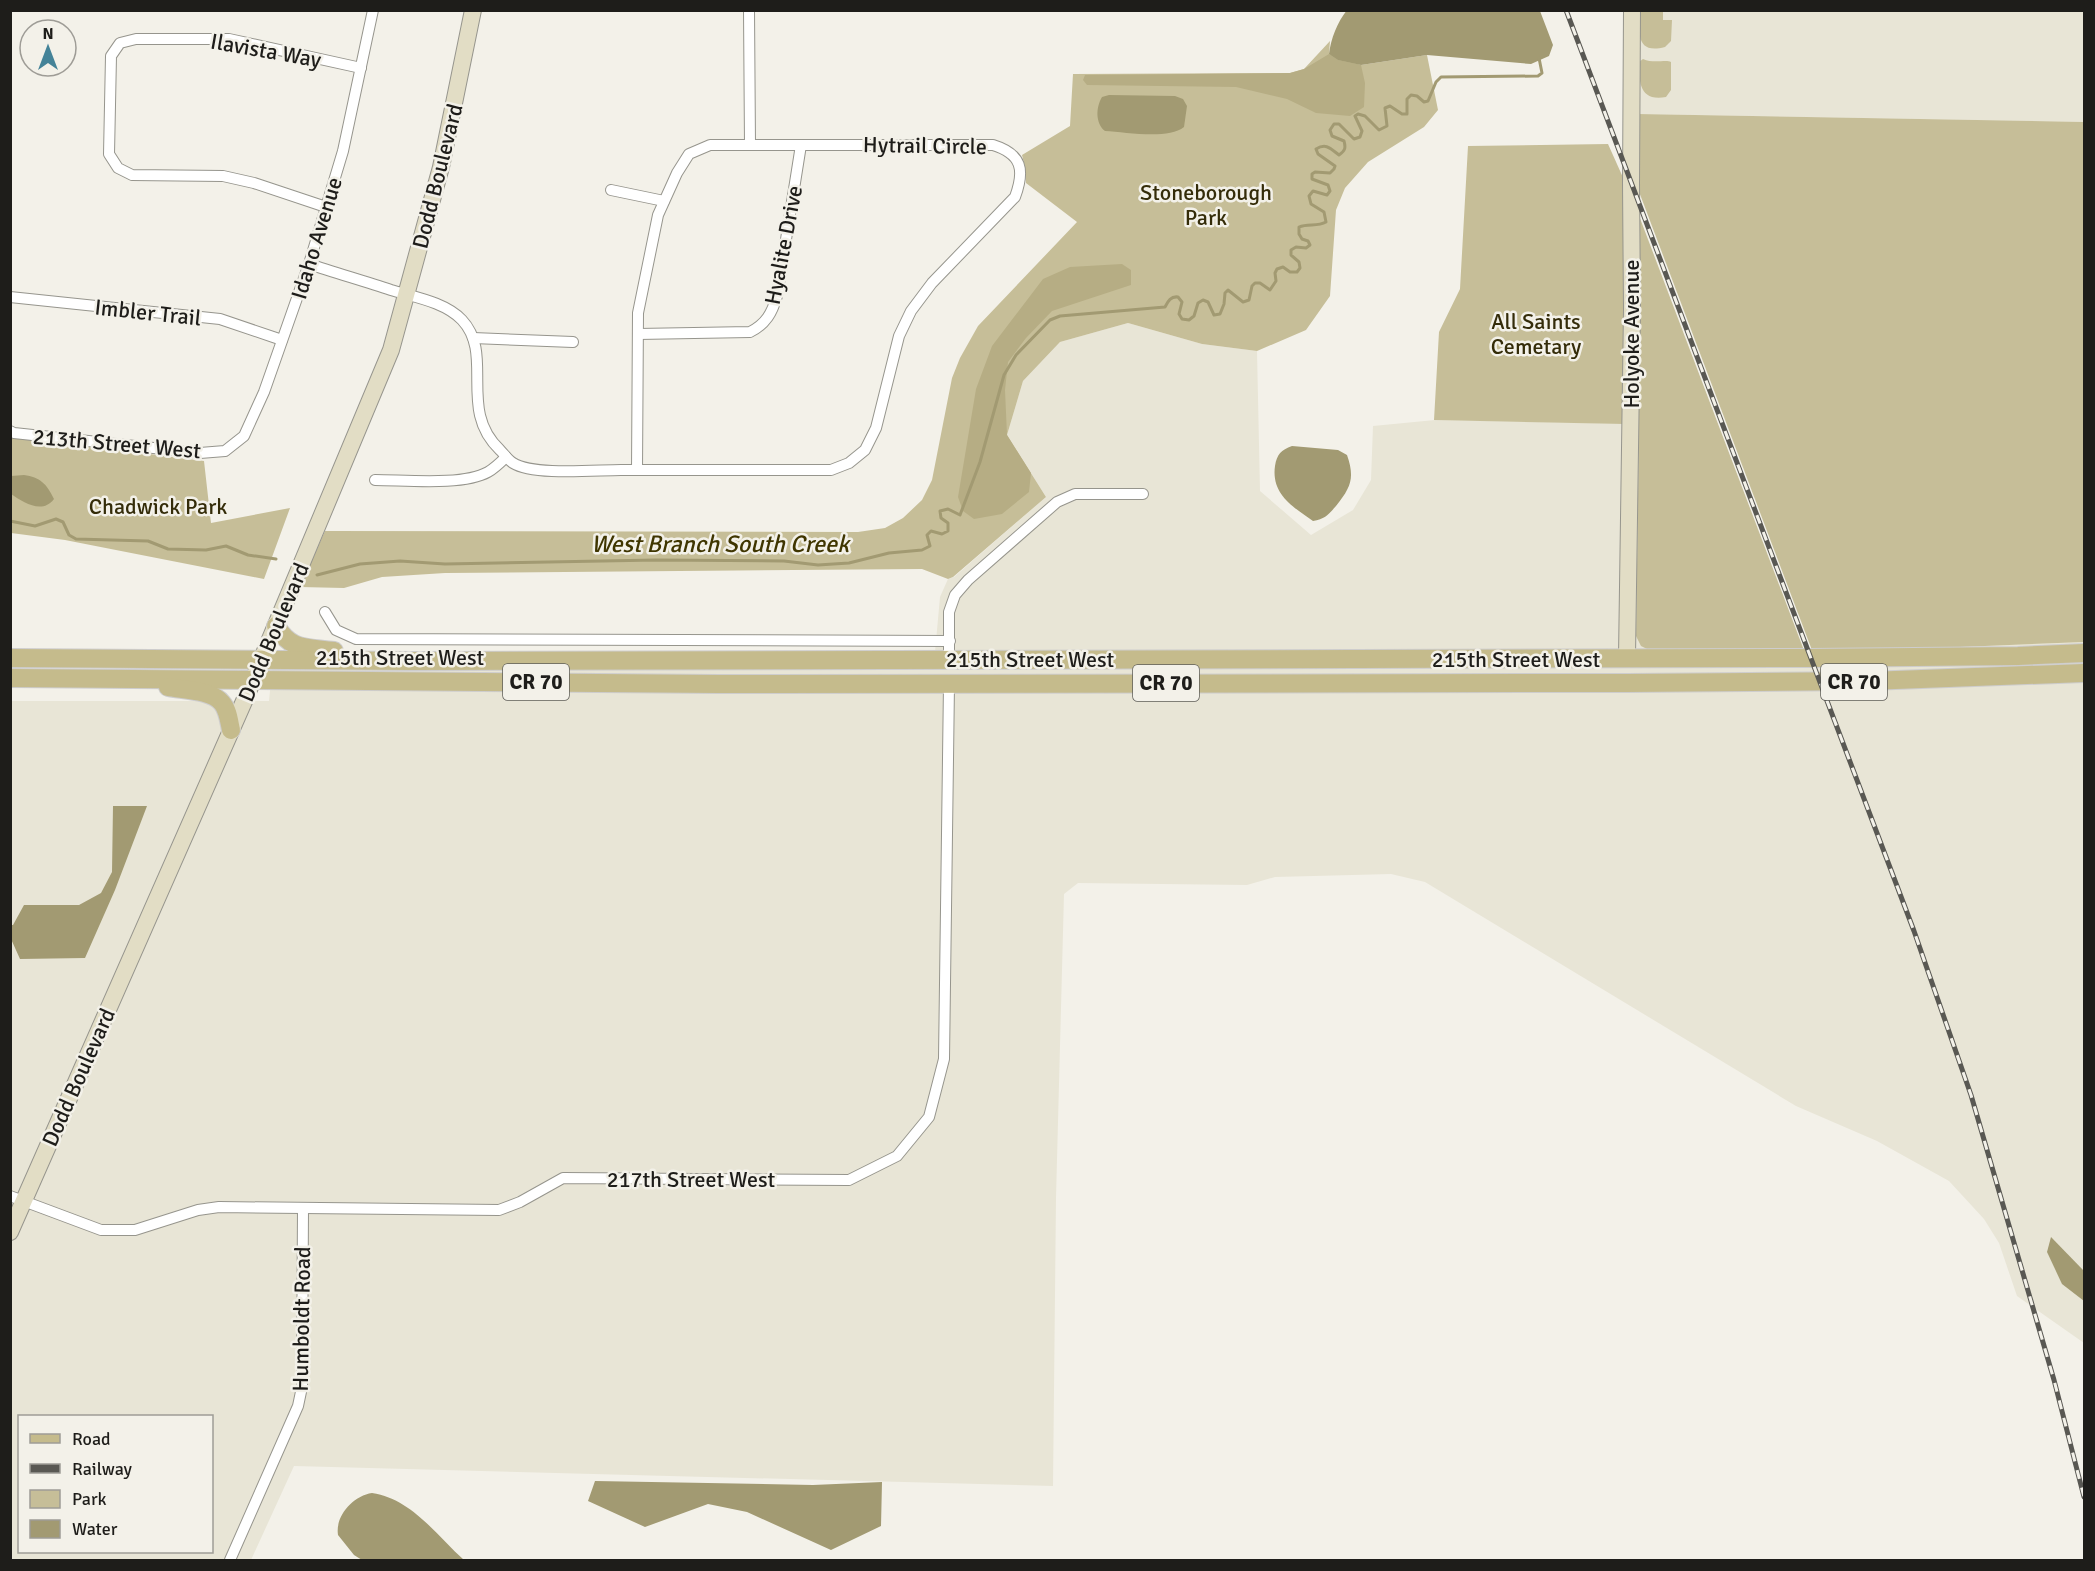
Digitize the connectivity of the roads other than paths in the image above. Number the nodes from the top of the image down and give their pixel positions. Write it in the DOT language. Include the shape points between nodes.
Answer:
graph roads {
  1 [pos="373,10"];
  2 [pos="473,10"];
  3 [pos="750,10"];
  4 [pos="1632,10"];
  5 [pos="361,68"];
  6 [pos="750,145"];
  7 [pos="801,145"];
  8 [pos="611,190"];
  9 [pos="664,201"];
  10 [pos="326,207"];
  11 [pos="309,264"];
  12 [pos="406,295"];
  13 [pos="10,297"];
  14 [pos="638,334"];
  15 [pos="473,338"];
  16 [pos="282,340"];
  17 [pos="573,342"];
  18 [pos="10,431"];
  19 [pos="225,451"];
  20 [pos="506,457"];
  21 [pos="637,470"];
  22 [pos="375,480"];
  23 [pos="1143,494"];
  24 [pos="325,612"];
  25 [pos="276,626"];
  26 [pos="949,650"];
  27 [pos="2085,653"];
  28 [pos="1628,657"];
  29 [pos="10,658"];
  30 [pos="1077,658"];
  31 [pos="1746,658"];
  32 [pos="261,660"];
  33 [pos="413,661"];
  34 [pos="2085,672"];
  35 [pos="10,678"];
  36 [pos="113,678"];
  37 [pos="253,680"];
  38 [pos="1490,683"];
  39 [pos="1627,683"];
  40 [pos="819,684"];
  41 [pos="949,684"];
  42 [pos="231,730"];
  43 [pos="17,1199"];
  44 [pos="303,1208"];
  45 [pos="10,1232"];
  46 [pos="230,1560"];
  1 -- 5 [label="street, Idaho Avenue"];
  2 -- 12 [label="main road, Dodd Boulevard" via="448,140"];
  3 -- 6 [label="street"];
  4 -- 28 [label="main road, Holyoke Avenue"];
  5 -- 10 [label="street, Idaho Avenue"];
  5 -- 10 [label="street, Ilavista Way" via="229,39 136,39 120,43 111,57 109,154 118,168 132,175 223,176"];
  6 -- 7 [label="street, Hytrail Circle"];
  6 -- 9 [label="street, Hytrail Circle" via="710,145 689,154"];
  7 -- 14 [label="street, Hyalite Drive" via="777,296 772,313 761,326 750,332"];
  7 -- 21 [label="street, Hytrail Circle" via="993,145 1009,149 1019,164 1021,181 1015,197 932,283 911,311 899,336 876,429 865,450 849,463 831,470"];
  8 -- 9 [label="street"];
  9 -- 14 [label="street, Hytrail Circle" via="640,302"];
  10 -- 11 [label="street, Idaho Avenue"];
  11 -- 12 [label="street"];
  11 -- 16 [label="street, Idaho Avenue"];
  12 -- 15 [label="street, Hytrail Circle" via="448,309 461,318"];
  12 -- 25 [label="main road, Dodd Boulevard" via="391,350"];
  13 -- 16 [label="street, Imbler Trail" via="220,319"];
  14 -- 21 [label="street, Hytrail Circle"];
  15 -- 17 [label="street"];
  15 -- 20 [label="street, Hytrail Circle" via="480,420 486,434"];
  16 -- 19 [label="street, Idaho Avenue" via="243,436"];
  18 -- 19 [label="street, 213th Street West" via="200,453"];
  20 -- 21 [label="street, Hytrail Circle" via="539,470"];
  20 -- 22 [label="street" via="490,471 473,478"];
  23 -- 26 [label="street" via="1075,494 1057,502 955,595 949,612"];
  24 -- 26 [label="street, 215th Street West" via="336,630 356,639"];
  25 -- 32 [label="main road, Dodd Boulevard"];
  25 -- 33 [label="main road" via="292,644"];
  26 -- 30 [label="main road, 215th Street West / CR 70"];
  26 -- 33 [label="main road, 215th Street West / CR 70"];
  26 -- 40 [label="main road" via="941,667 932,671 856,676"];
  27 -- 31 [label="main road, 215th Street West / CR 70"];
  28 -- 30 [label="main road, 215th Street West / CR 70"];
  28 -- 31 [label="main road, 215th Street West / CR 70"];
  28 -- 38 [label="main road" via="1624,666 1616,670 1525,676"];
  29 -- 32 [label="main road, 215th Street West / CR 70"];
  30 -- 41 [label="main road" via="1035,667 973,670 957,675"];
  31 -- 39 [label="main road" via="1638,673"];
  32 -- 33 [label="main road, 215th Street West / CR 70"];
  32 -- 37 [label="main road, Dodd Boulevard"];
  34 -- 39 [label="main road, 215th Street West / CR 70" via="1859,682"];
  35 -- 36 [label="main road, 215th Street West / CR 70"];
  36 -- 37 [label="main road, 215th Street West / CR 70"];
  36 -- 42 [label="main road" via="209,695 222,702"];
  37 -- 40 [label="main road, 215th Street West / CR 70"];
  37 -- 42 [label="main road, Dodd Boulevard"];
  38 -- 39 [label="main road, 215th Street West / CR 70"];
  38 -- 41 [label="main road, 215th Street West / CR 70"];
  40 -- 41 [label="main road, 215th Street West / CR 70"];
  41 -- 44 [label="street, 217th Street West" via="944,1059 929,1117 897,1156 849,1180 563,1178 499,1210"];
  42 -- 43 [label="main road, Dodd Boulevard"];
  43 -- 44 [label="street, 217th Street West" via="101,1230 135,1230 219,1207"];
  43 -- 45 [label="main road, Dodd Boulevard"];
  44 -- 46 [label="street, Humboldt Road" via="302,1388 298,1406"];
}
